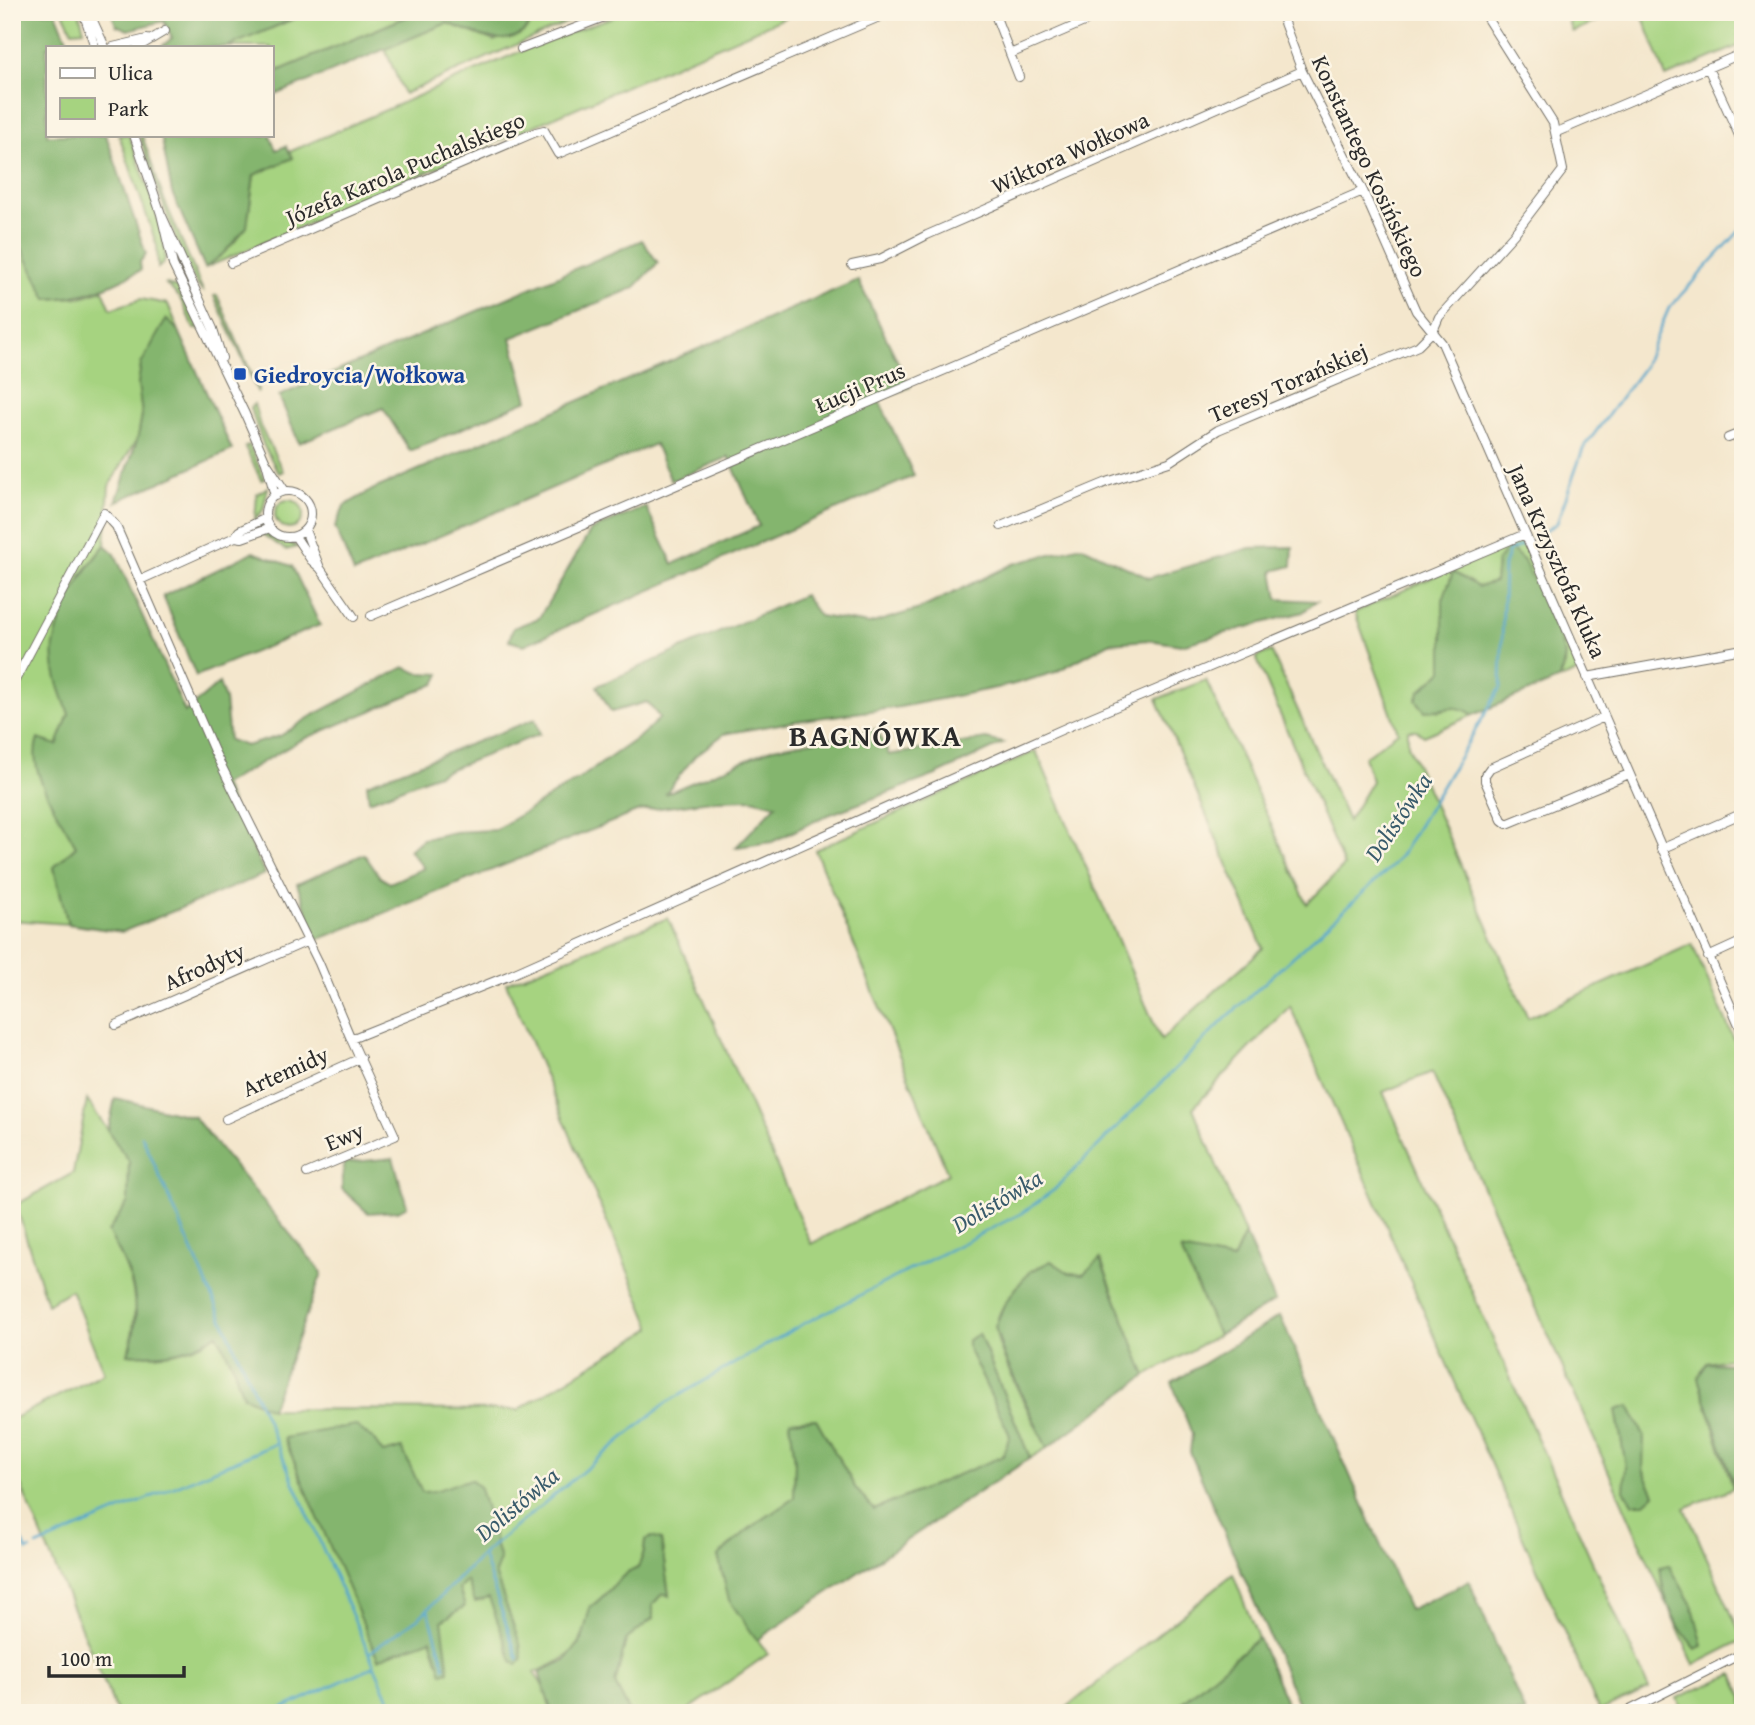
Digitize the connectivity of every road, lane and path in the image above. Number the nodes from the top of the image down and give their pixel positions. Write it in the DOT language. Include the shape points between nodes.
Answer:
graph roads {
  1 [pos="83,12"];
  2 [pos="89,12"];
  3 [pos="617,12"];
  4 [pos="891,12"];
  5 [pos="995,12"];
  6 [pos="1107,12"];
  7 [pos="1280,12"];
  8 [pos="1483,12"];
  9 [pos="165,30"];
  10 [pos="147,38"];
  11 [pos="95,46"];
  12 [pos="105,46"];
  13 [pos="117,46"];
  14 [pos="139,46"];
  15 [pos="521,49"];
  16 [pos="1743,53"];
  17 [pos="1010,54"];
  18 [pos="1708,68"];
  19 [pos="1302,71"];
  20 [pos="1018,77"];
  21 [pos="1557,132"];
  22 [pos="134,136"];
  23 [pos="1743,144"];
  24 [pos="1363,191"];
  25 [pos="160,214"];
  26 [pos="183,261"];
  27 [pos="232,263"];
  28 [pos="173,265"];
  29 [pos="852,265"];
  30 [pos="187,271"];
  31 [pos="177,275"];
  32 [pos="1433,331"];
  33 [pos="223,365"];
  34 [pos="1743,432"];
  35 [pos="1728,438"];
  36 [pos="266,462"];
  37 [pos="285,491"];
  38 [pos="275,496"];
  39 [pos="266,518"];
  40 [pos="1001,526"];
  41 [pos="270,528"];
  42 [pos="305,530"];
  43 [pos="1525,534"];
  44 [pos="295,536"];
  45 [pos="235,537"];
  46 [pos="320,568"];
  47 [pos="140,580"];
  48 [pos="371,616"];
  49 [pos="354,617"];
  50 [pos="1743,649"];
  51 [pos="1587,677"];
  52 [pos="12,686"];
  53 [pos="1604,717"];
  54 [pos="1629,774"];
  55 [pos="1743,814"];
  56 [pos="1661,849"];
  57 [pos="308,941"];
  58 [pos="1743,941"];
  59 [pos="1708,957"];
  60 [pos="116,1025"];
  61 [pos="1743,1034"];
  62 [pos="351,1039"];
  63 [pos="361,1058"];
  64 [pos="226,1119"];
  65 [pos="307,1173"];
  66 [pos="1743,1653"];
  67 [pos="1624,1713"];
  1 -- 11 [label="street"];
  2 -- 12 [label="street"];
  3 -- 15 [label="street"];
  4 -- 27 [label="street, Józefa Karola Puchalskiego" via="558,154 544,130 536,132"];
  5 -- 17 [label="street"];
  6 -- 17 [label="street"];
  7 -- 19 [label="street, Konstantego Kosińskiego"];
  8 -- 21 [label="street"];
  9 -- 10 [label="street"];
  10 -- 13 [label="street"];
  10 -- 14 [label="street"];
  16 -- 18 [label="street"];
  17 -- 20 [label="street"];
  18 -- 21 [label="street"];
  18 -- 23 [label="street"];
  19 -- 24 [label="street, Konstantego Kosińskiego"];
  19 -- 29 [label="street, Wiktora Wołkowa" via="880,259"];
  21 -- 32 [label="street" via="1563,165 1560,175 1514,234 1438,317"];
  22 -- 25 [label="street"];
  24 -- 32 [label="street, Konstantego Kosińskiego" via="1416,312"];
  24 -- 48 [label="street, Łucji Prus"];
  25 -- 26 [label="street"];
  25 -- 28 [label="street"];
  26 -- 28 [label="street"];
  26 -- 30 [label="street"];
  28 -- 31 [label="street"];
  30 -- 31 [label="street"];
  30 -- 33 [label="street"];
  31 -- 33 [label="street"];
  32 -- 40 [label="street, Teresy Torańskiej" via="1418,346 1219,430 1169,462"];
  32 -- 43 [label="street, Jana Krzysztofa Kluka"];
  33 -- 36 [label="street"];
  34 -- 35 [label="street"];
  36 -- 37 [label="street"];
  36 -- 38 [label="street"];
  37 -- 38 [label="street"];
  37 -- 42 [label="street" via="297,493 309,503 311,517"];
  38 -- 39 [label="street" via="267,506"];
  39 -- 41 [label="street"];
  39 -- 45 [label="street"];
  41 -- 44 [label="street"];
  41 -- 45 [label="street"];
  42 -- 44 [label="street"];
  42 -- 46 [label="street"];
  43 -- 51 [label="street, Jana Krzysztofa Kluka"];
  43 -- 62 [label="street" via="1070,726 521,970"];
  44 -- 46 [label="street"];
  45 -- 47 [label="street"];
  46 -- 49 [label="street"];
  47 -- 52 [label="street" via="116,526 104,513"];
  47 -- 57 [label="street" via="214,751"];
  50 -- 51 [label="street"];
  51 -- 53 [label="street, Jana Krzysztofa Kluka"];
  53 -- 54 [label="street, Jana Krzysztofa Kluka"];
  53 -- 54 [label="street" via="1490,768 1485,781 1502,820 1507,824"];
  54 -- 56 [label="street, Jana Krzysztofa Kluka"];
  55 -- 56 [label="street"];
  56 -- 59 [label="street, Jana Krzysztofa Kluka"];
  57 -- 60 [label="street, Afrodyty"];
  57 -- 62 [label="street"];
  58 -- 59 [label="street"];
  59 -- 61 [label="street, Jana Krzysztofa Kluka"];
  62 -- 63 [label="street"];
  63 -- 64 [label="street, Artemidy"];
  63 -- 65 [label="street, Ewy" via="395,1136"];
  66 -- 67 [label="street"];
}
